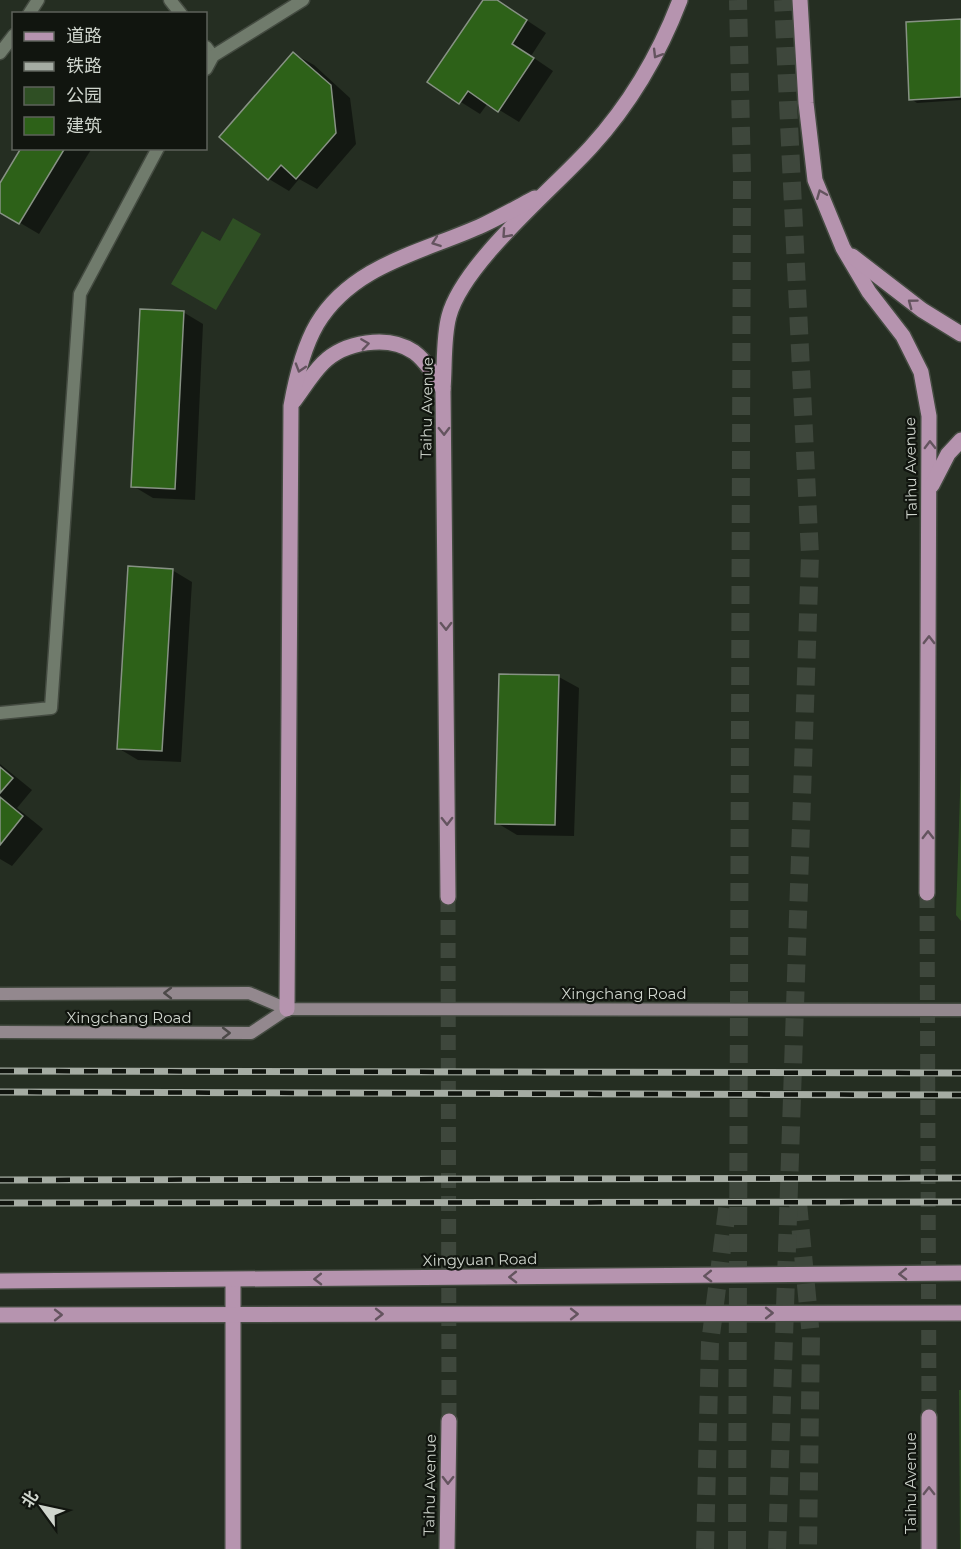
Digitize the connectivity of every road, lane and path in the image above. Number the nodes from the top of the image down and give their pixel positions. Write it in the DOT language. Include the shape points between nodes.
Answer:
graph roads {
  1 [pos="303,0"];
  2 [pos="680,0"];
  3 [pos="800,0"];
  4 [pos="12,38"];
  5 [pos="209,52"];
  6 [pos="0,53"];
  7 [pos="157,150"];
  8 [pos="546,191"];
  9 [pos="843,248"];
  10 [pos="961,334"];
  11 [pos="443,388"];
  12 [pos="291,406"];
  13 [pos="961,440"];
  14 [pos="930,487"];
  15 [pos="0,713"];
  16 [pos="927,893"];
  17 [pos="448,897"];
  18 [pos="0,994"];
  19 [pos="287,1009"];
  20 [pos="961,1010"];
  21 [pos="0,1032"];
  22 [pos="961,1274"];
  23 [pos="233,1280"];
  24 [pos="0,1281"];
  25 [pos="961,1313"];
  26 [pos="233,1314"];
  27 [pos="0,1315"];
  28 [pos="928,1417"];
  29 [pos="449,1421"];
  30 [pos="233,1549"];
  31 [pos="447,1549"];
  32 [pos="929,1549"];
  1 -- 5 [label="lane"];
  2 -- 8 [label="main road, Taihu Avenue, one-way" via="664,42 629,101 591,147"];
  9 -- 3 [label="main road, Taihu Avenue, one-way" via="815,180"];
  4 -- 6 [label="lane"];
  7 -- 15 [label="lane" via="80,294 51,708"];
  8 -- 11 [label="main road, Taihu Avenue, one-way" via="465,283 449,316"];
  8 -- 12 [label="main road, one-way" via="482,226 384,266 350,286 318,323 299,368"];
  10 -- 9 [label="main road, one-way" via="922,310"];
  14 -- 9 [label="main road, Taihu Avenue, one-way" via="929,416 921,372 903,336 869,292"];
  12 -- 11 [label="main road, one-way" via="323,363 345,347 372,343 394,344 412,351"];
  11 -- 17 [label="main road, Taihu Avenue, one-way"];
  12 -- 19 [label="main road"];
  13 -- 14 [label="main road" via="948,454"];
  16 -- 14 [label="main road, Taihu Avenue, one-way"];
  19 -- 18 [label="main road, Xingchang Road, one-way" via="249,993"];
  19 -- 20 [label="main road, Xingchang Road"];
  21 -- 19 [label="main road, Xingchang Road, one-way" via="251,1033"];
  22 -- 23 [label="main road, Xingyuan Road, one-way"];
  23 -- 24 [label="main road, Xingyuan Road"];
  23 -- 26 [label="main road"];
  26 -- 25 [label="main road, one-way"];
  27 -- 26 [label="main road, one-way"];
  26 -- 30 [label="main road"];
  32 -- 28 [label="main road, Taihu Avenue, one-way"];
  29 -- 31 [label="main road, Taihu Avenue, one-way"];
}
